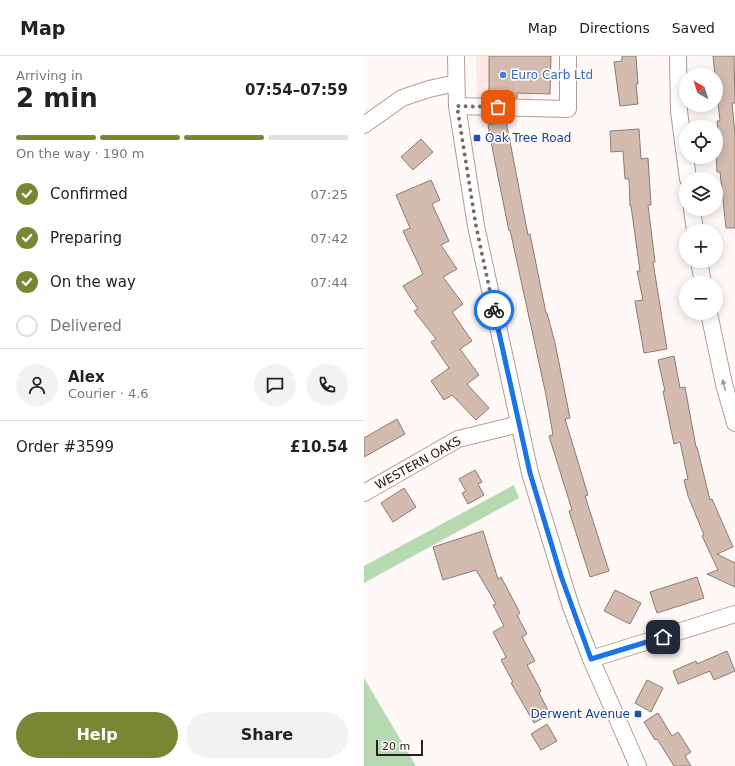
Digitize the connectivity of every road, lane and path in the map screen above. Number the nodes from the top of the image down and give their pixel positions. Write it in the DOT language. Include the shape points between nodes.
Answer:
graph roads {
  1 [pos="456,56"];
  2 [pos="568,56"];
  3 [pos="678,56"];
  4 [pos="456,83"];
  5 [pos="457,106"];
  6 [pos="364,126"];
  7 [pos="687,172"];
  8 [pos="711,320"];
  9 [pos="735,423"];
  10 [pos="519,424"];
  11 [pos="364,493"];
  12 [pos="735,614"];
  13 [pos="591,659"];
  14 [pos="638,766"];
  1 -- 4 [label="street"];
  2 -- 5 [label="street" via="568,109"];
  3 -- 7 [label="street" via="679,111"];
  4 -- 5 [label="street"];
  4 -- 6 [label="street" via="402,98"];
  5 -- 10 [label="street" via="476,226"];
  9 -- 8 [label="street, one-way" via="724,384"];
  10 -- 11 [label="street, WESTERN OAKS" via="458,439"];
  10 -- 13 [label="street" via="530,473 561,576"];
  12 -- 13 [label="street"];
  13 -- 14 [label="street"];
}
